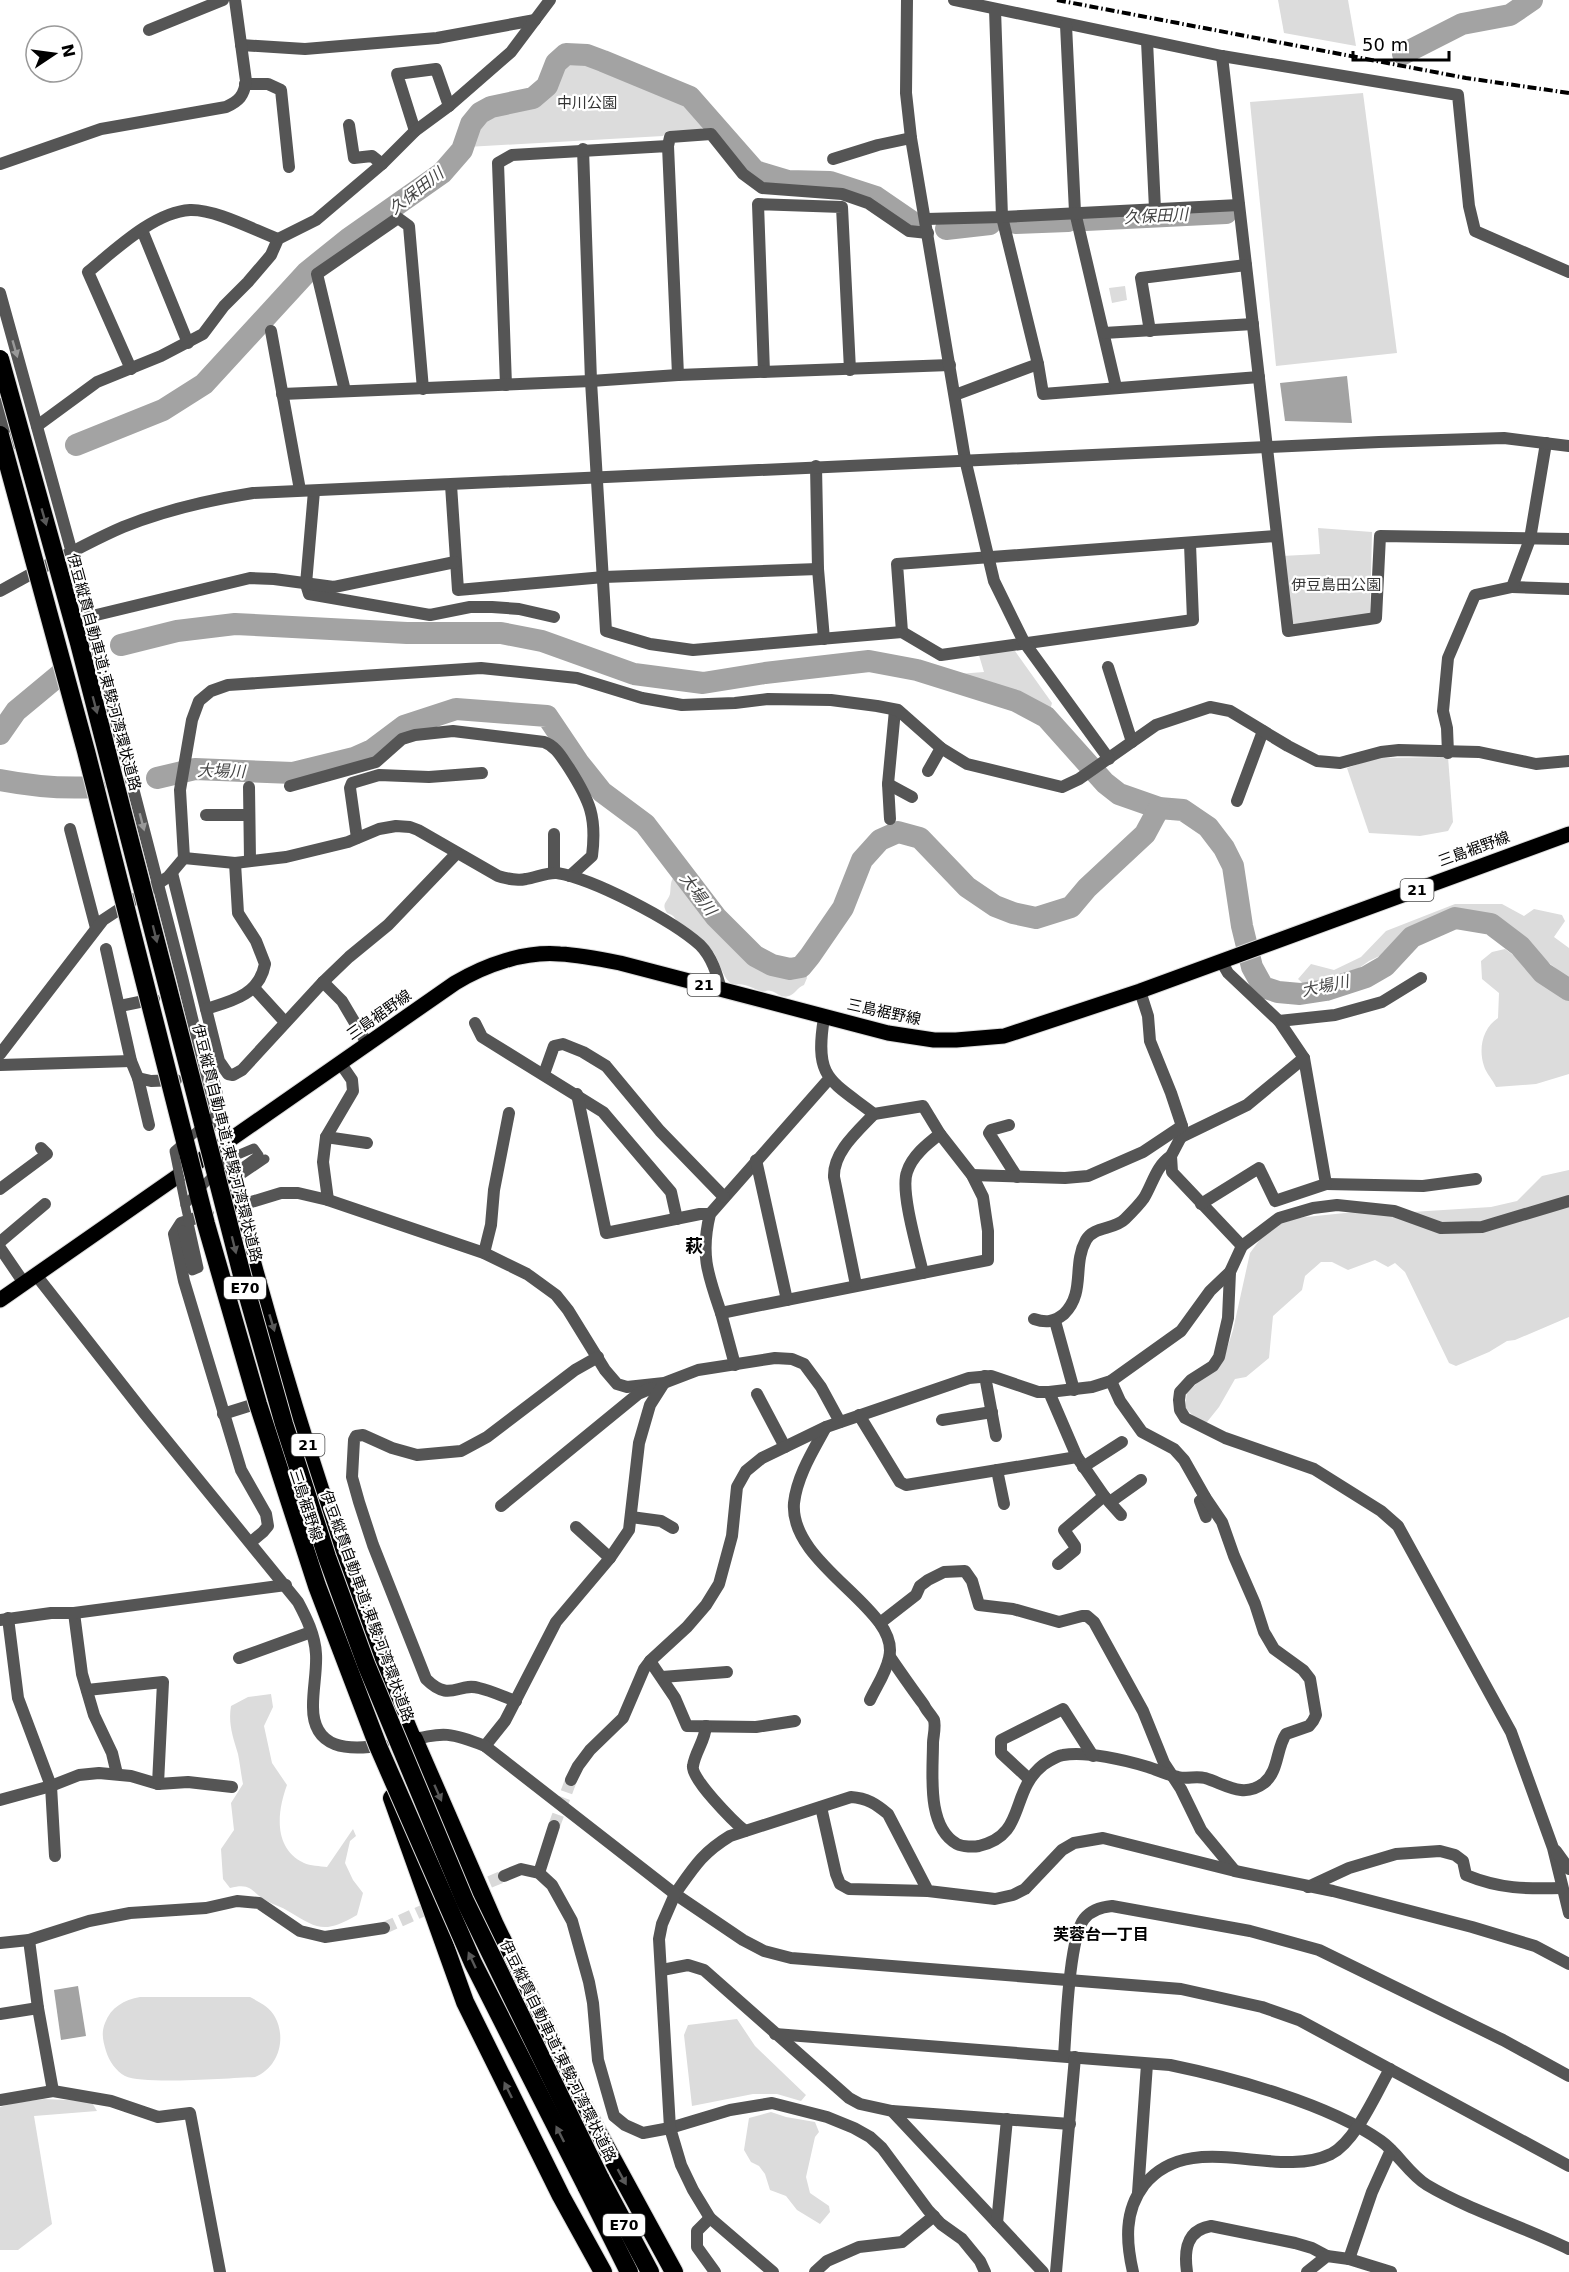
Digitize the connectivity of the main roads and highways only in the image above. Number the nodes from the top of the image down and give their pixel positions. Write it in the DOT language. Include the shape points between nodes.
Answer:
graph roads {
  1 [pos="0,359"];
  2 [pos="0,435"];
  3 [pos="1569,834"];
  4 [pos="225,1152"];
  5 [pos="196,1163"];
  6 [pos="0,1300"];
  7 [pos="410,1740"];
  8 [pos="374,1747"];
  9 [pos="444,1940"];
  10 [pos="593,2182"];
  11 [pos="603,2272"];
  12 [pos="629,2272"];
  13 [pos="650,2272"];
  14 [pos="674,2272"];
  1 -- 10 [label="highway, 伊豆縦貫自動車道;東駿河湾環状道路 / E70, one-way, bridge" via="79,643 243,1279 327,1557 370,1674 465,1901"];
  10 -- 2 [label="highway, 伊豆縦貫自動車道;東駿河湾環状道路 / E70, one-way, bridge" via="468,1953 378,1746 317,1586 258,1404 206,1224 86,751"];
  3 -- 4 [label="main road, 三島裾野線 / 21" via="1140,991 1004,1036 934,1040 908,1037 620,963 558,953 492,964 473,972 341,1064"];
  4 -- 5 [label="main road, 三島裾野線 / 21"];
  4 -- 7 [label="main road, 三島裾野線 / 21, one-way" via="321,1490"];
  5 -- 6 [label="main road, 三島裾野線 / 21"];
  5 -- 8 [label="main road, 三島裾野線 / 21" via="255,1404 314,1587"];
  7 -- 9 [label="highway"];
  7 -- 14 [label="highway, one-way" via="582,2105"];
  8 -- 9 [label="highway"];
  11 -- 9 [label="highway, one-way" via="465,2002"];
  10 -- 12 [label="highway, 伊豆縦貫自動車道;東駿河湾環状道路 / E70"];
  10 -- 13 [label="highway, 伊豆縦貫自動車道;東駿河湾環状道路 / E70"];
}
